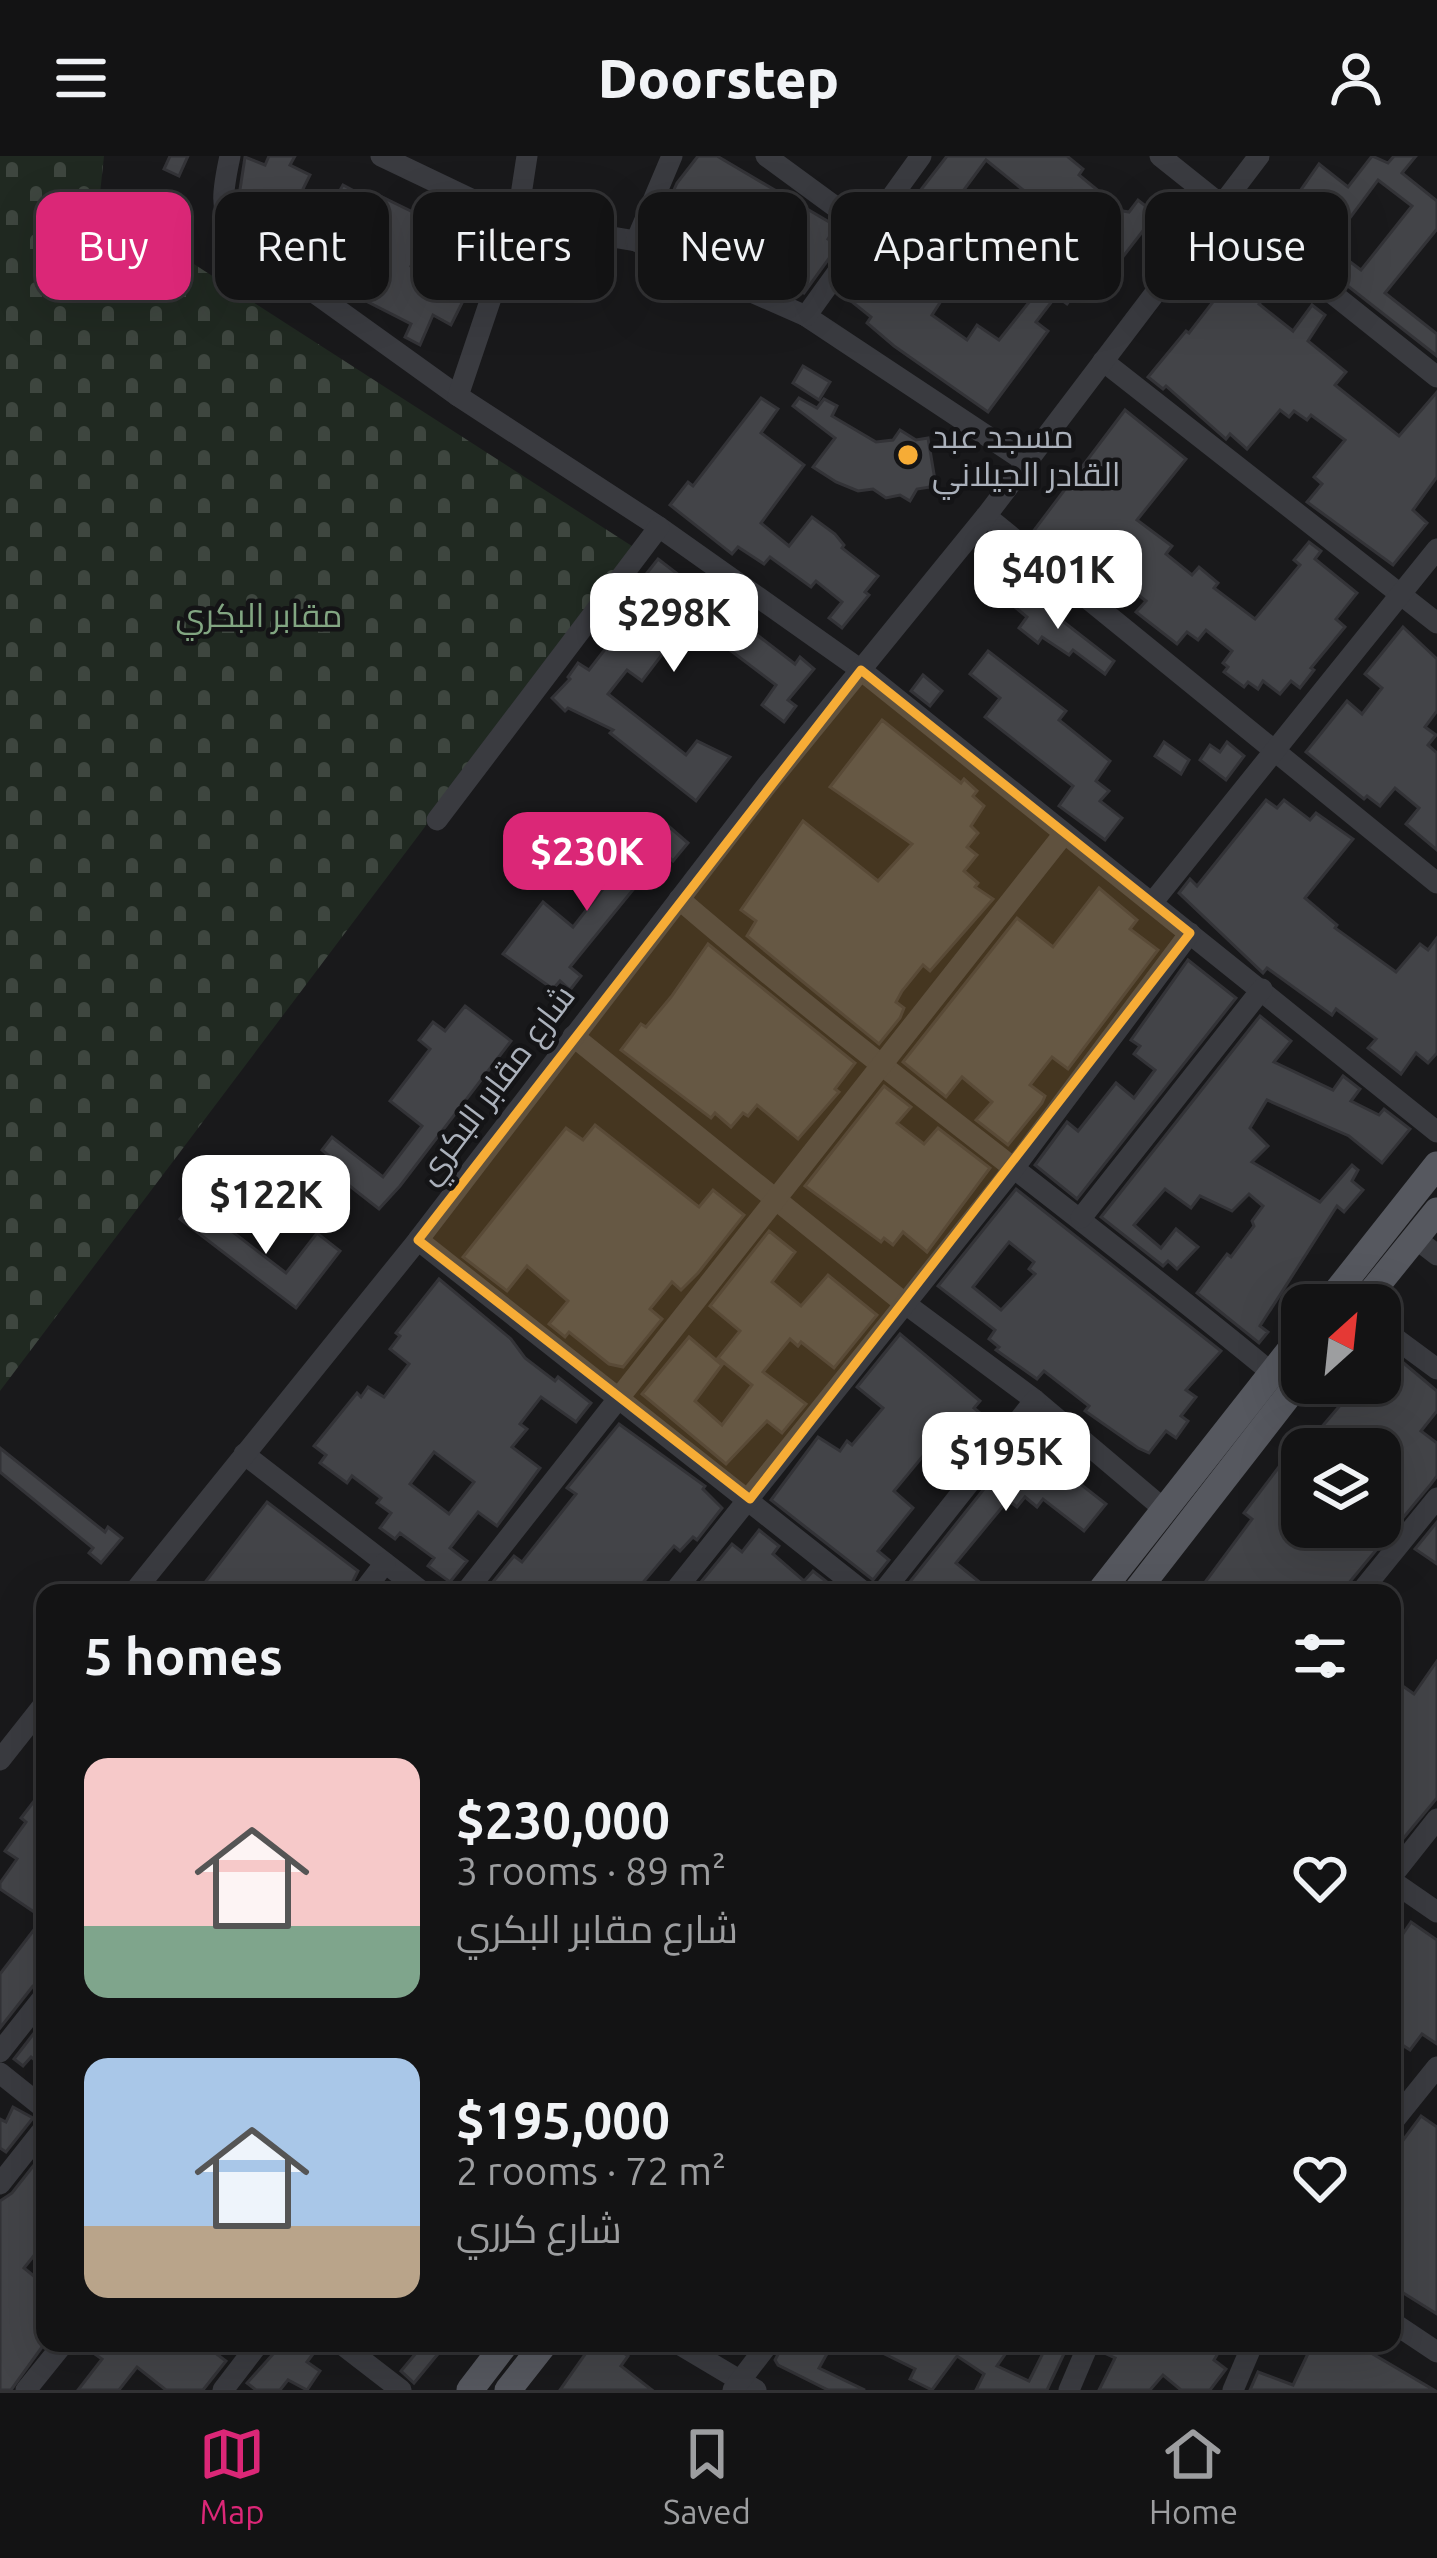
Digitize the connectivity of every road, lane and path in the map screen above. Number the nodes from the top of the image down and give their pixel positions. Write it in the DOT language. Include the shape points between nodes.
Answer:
graph roads {
  1 [pos="230,156"];
  2 [pos="381,156"];
  3 [pos="527,156"];
  4 [pos="672,156"];
  5 [pos="766,156"];
  6 [pos="921,156"];
  7 [pos="1160,156"];
  8 [pos="1259,156"];
  9 [pos="457,192"];
  10 [pos="522,192"];
  11 [pos="895,192"];
  12 [pos="1203,192"];
  13 [pos="1231,192"];
  14 [pos="831,204"];
  15 [pos="614,237"];
  16 [pos="636,241"];
  17 [pos="831,281"];
  18 [pos="491,300"];
  19 [pos="1149,300"];
  20 [pos="1339,300"];
  21 [pos="806,316"];
  22 [pos="1103,361"];
  23 [pos="1437,377"];
  24 [pos="458,396"];
  25 [pos="1026,462"];
  26 [pos="986,516"];
  27 [pos="658,527"];
  28 [pos="1437,549"];
  29 [pos="1400,597"];
  30 [pos="1437,623"];
  31 [pos="861,670"];
  32 [pos="1273,752"];
  33 [pos="437,820"];
  34 [pos="1064,835"];
  35 [pos="1437,883"];
  36 [pos="679,899"];
  37 [pos="1152,903"];
  38 [pos="1190,933"];
  39 [pos="1262,989"];
  40 [pos="573,1036"];
  41 [pos="880,1064"];
  42 [pos="1437,1132"];
  43 [pos="1437,1165"];
  44 [pos="1014,1168"];
  45 [pos="774,1198"];
  46 [pos="1437,1211"];
  47 [pos="1081,1218"];
  48 [pos="418,1240"];
  49 [pos="1426,1247"];
  50 [pos="1343,1284"];
  51 [pos="1384,1284"];
  52 [pos="903,1302"];
  53 [pos="1401,1343"];
  54 [pos="1281,1361"];
  55 [pos="1437,1370"];
  56 [pos="1272,1372"];
  57 [pos="620,1398"];
  58 [pos="1035,1400"];
  59 [pos="1282,1404"];
  60 [pos="244,1454"];
  61 [pos="1437,1498"];
  62 [pos="750,1499"];
  63 [pos="1165,1510"];
  64 [pos="385,1563"];
  65 [pos="140,1584"];
  66 [pos="369,1584"];
  67 [pos="412,1584"];
  68 [pos="472,1584"];
  69 [pos="680,1584"];
  70 [pos="855,1584"];
  71 [pos="889,1584"];
  72 [pos="1107,1584"];
  73 [pos="1142,1584"];
  74 [pos="1367,1584"];
  75 [pos="36,1717"];
  76 [pos="0,1760"];
  77 [pos="1437,1819"];
  78 [pos="1401,1866"];
  79 [pos="1401,1885"];
  80 [pos="1437,1912"];
  81 [pos="36,2007"];
  82 [pos="0,2052"];
  83 [pos="1437,2067"];
  84 [pos="0,2073"];
  85 [pos="36,2102"];
  86 [pos="1401,2112"];
  87 [pos="36,2138"];
  88 [pos="0,2184"];
  89 [pos="1401,2328"];
  90 [pos="57,2352"];
  91 [pos="252,2352"];
  92 [pos="351,2352"];
  93 [pos="499,2352"];
  94 [pos="537,2352"];
  95 [pos="690,2352"];
  96 [pos="763,2352"];
  97 [pos="1085,2352"];
  98 [pos="1249,2352"];
  99 [pos="1437,2352"];
  100 [pos="742,2387"];
  101 [pos="26,2390"];
  102 [pos="223,2390"];
  103 [pos="400,2390"];
  104 [pos="470,2390"];
  105 [pos="508,2390"];
  106 [pos="1069,2390"];
  107 [pos="1233,2390"];
  1 -- 24 [label="street" via="224,219 234,235"];
  2 -- 9 [label="street"];
  3 -- 10 [label="street"];
  4 -- 16 [label="street"];
  5 -- 14 [label="street"];
  6 -- 11 [label="street"];
  7 -- 12 [label="street"];
  8 -- 13 [label="street, شارع مقابر البكري"];
  15 -- 16 [label="street"];
  16 -- 21 [label="street"];
  17 -- 21 [label="street"];
  18 -- 24 [label="street"];
  19 -- 22 [label="street, شارع مقابر البكري"];
  20 -- 23 [label="street"];
  21 -- 25 [label="street"];
  22 -- 25 [label="street, شارع مقابر البكري"];
  22 -- 29 [label="street"];
  24 -- 27 [label="street"];
  25 -- 26 [label="street, شارع مقابر البكري"];
  26 -- 31 [label="street, شارع مقابر البكري"];
  26 -- 32 [label="street"];
  27 -- 31 [label="street"];
  27 -- 33 [label="street"];
  28 -- 29 [label="street"];
  29 -- 30 [label="street"];
  29 -- 32 [label="street"];
  31 -- 34 [label="street"];
  31 -- 36 [label="street, شارع مقابر البكري"];
  32 -- 35 [label="street"];
  32 -- 37 [label="street"];
  34 -- 37 [label="street"];
  34 -- 41 [label="street"];
  36 -- 40 [label="street, شارع مقابر البكري"];
  36 -- 41 [label="street"];
  37 -- 38 [label="street"];
  38 -- 39 [label="street"];
  38 -- 44 [label="street"];
  39 -- 42 [label="street"];
  39 -- 47 [label="street"];
  40 -- 45 [label="street"];
  40 -- 48 [label="street, شارع مقابر البكري"];
  41 -- 44 [label="street"];
  41 -- 45 [label="street"];
  43 -- 50 [label="main road"];
  44 -- 47 [label="street"];
  44 -- 52 [label="street"];
  45 -- 52 [label="street"];
  45 -- 57 [label="street"];
  46 -- 49 [label="main road"];
  47 -- 56 [label="street"];
  48 -- 57 [label="street"];
  48 -- 60 [label="street, شارع مقابر البكري"];
  49 -- 51 [label="main road"];
  52 -- 58 [label="street"];
  52 -- 62 [label="street"];
  53 -- 55 [label="street"];
  54 -- 56 [label="main road"];
  56 -- 63 [label="main road"];
  57 -- 62 [label="street"];
  57 -- 68 [label="street"];
  58 -- 63 [label="street"];
  58 -- 71 [label="street"];
  59 -- 73 [label="main road"];
  60 -- 64 [label="street"];
  60 -- 65 [label="street, شارع مقابر البكري"];
  61 -- 74 [label="street"];
  62 -- 69 [label="street"];
  62 -- 70 [label="street"];
  63 -- 72 [label="main road"];
  64 -- 66 [label="street"];
  64 -- 67 [label="street"];
  75 -- 76 [label="street"];
  77 -- 78 [label="street"];
  79 -- 80 [label="street"];
  81 -- 82 [label="street"];
  83 -- 86 [label="street"];
  84 -- 85 [label="street"];
  87 -- 88 [label="street"];
  89 -- 99 [label="street"];
  90 -- 101 [label="street"];
  91 -- 102 [label="street"];
  92 -- 103 [label="street"];
  93 -- 104 [label="main road"];
  94 -- 105 [label="main road"];
  95 -- 100 [label="street"];
  96 -- 100 [label="street"];
  97 -- 106 [label="street"];
  98 -- 107 [label="street"];
}
